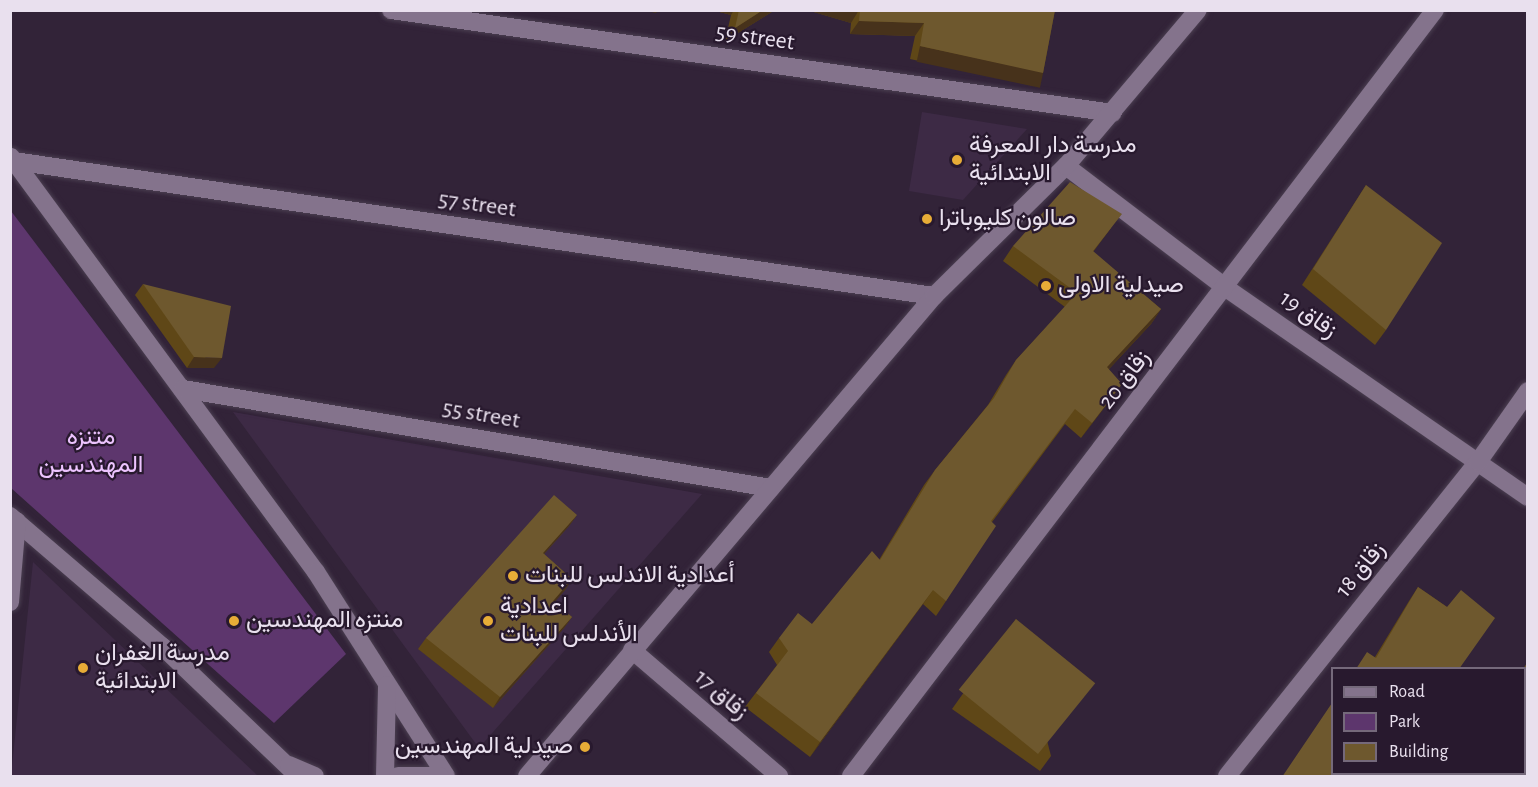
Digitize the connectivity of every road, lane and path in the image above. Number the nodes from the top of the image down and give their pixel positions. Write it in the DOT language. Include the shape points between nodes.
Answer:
graph roads {
  1 [pos="391,10"];
  2 [pos="1198,10"];
  3 [pos="1435,10"];
  4 [pos="442,14"];
  5 [pos="1113,113"];
  6 [pos="12,159"];
  7 [pos="1066,166"];
  8 [pos="1226,288"];
  9 [pos="934,296"];
  10 [pos="183,389"];
  11 [pos="1527,391"];
  12 [pos="1478,462"];
  13 [pos="771,488"];
  14 [pos="1527,497"];
  15 [pos="14,518"];
  16 [pos="10,602"];
  17 [pos="632,651"];
  18 [pos="386,680"];
  19 [pos="285,763"];
  20 [pos="298,777"];
  21 [pos="315,777"];
  22 [pos="385,777"];
  23 [pos="398,777"];
  24 [pos="440,777"];
  25 [pos="446,777"];
  26 [pos="527,777"];
  27 [pos="779,777"];
  28 [pos="851,777"];
  29 [pos="1227,777"];
  1 -- 4 [label="street, 59 street"];
  2 -- 5 [label="street"];
  3 -- 8 [label="street, زقاق 20"];
  4 -- 5 [label="street, 59 street"];
  5 -- 7 [label="street"];
  6 -- 9 [label="street, 57 street"];
  6 -- 10 [label="street"];
  7 -- 8 [label="street, زقاق 19"];
  7 -- 9 [label="street"];
  8 -- 12 [label="street, زقاق 19"];
  8 -- 28 [label="street, زقاق 20"];
  9 -- 13 [label="street"];
  10 -- 13 [label="street, 55 street"];
  10 -- 18 [label="street" via="316,572"];
  11 -- 12 [label="street, زقاق 18"];
  12 -- 14 [label="street, زقاق 19"];
  12 -- 29 [label="street, زقاق 18"];
  13 -- 17 [label="street"];
  15 -- 16 [label="street"];
  15 -- 19 [label="street"];
  17 -- 26 [label="street"];
  17 -- 27 [label="street, زقاق 17"];
  18 -- 22 [label="street"];
  18 -- 25 [label="street"];
  19 -- 20 [label="street"];
  19 -- 21 [label="street"];
  23 -- 24 [label="street" via="422,772"];
}
